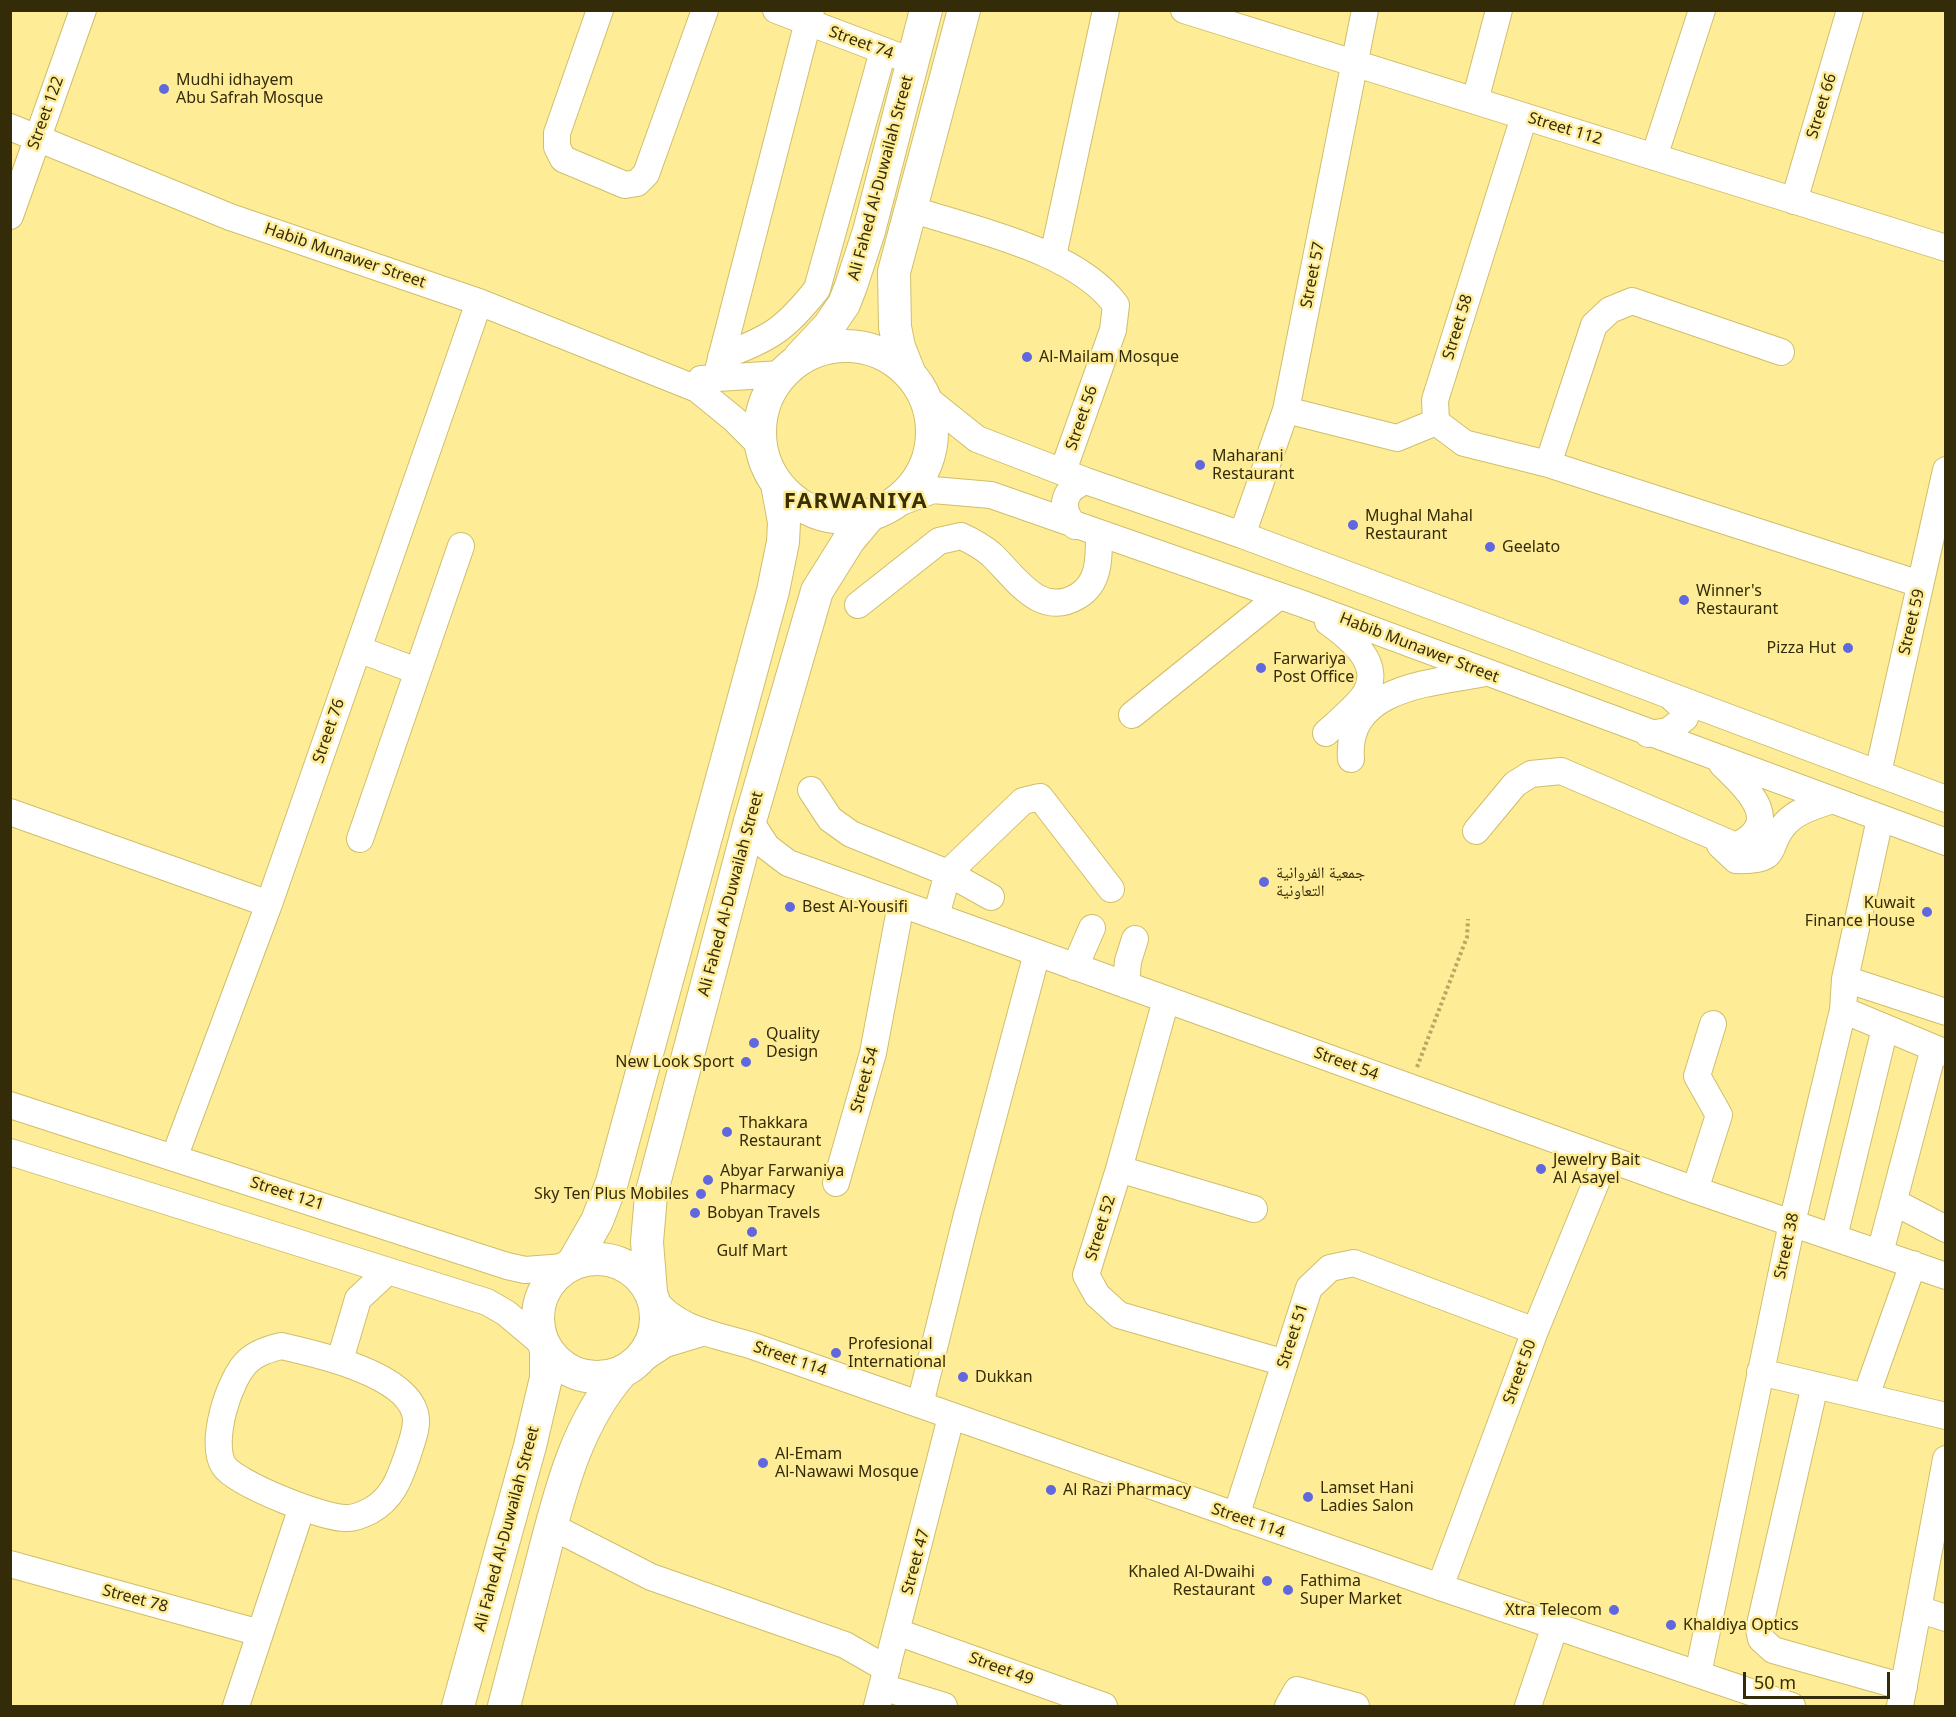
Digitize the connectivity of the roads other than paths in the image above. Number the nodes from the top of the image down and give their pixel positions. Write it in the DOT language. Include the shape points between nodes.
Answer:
graph roads {
  1 [pos="83,10"];
  2 [pos="600,10"];
  3 [pos="705,10"];
  4 [pos="777,10"];
  5 [pos="926,10"];
  6 [pos="964,10"];
  7 [pos="1106,10"];
  8 [pos="1184,10"];
  9 [pos="1365,10"];
  10 [pos="1499,10"];
  11 [pos="1701,10"];
  12 [pos="1850,10"];
  13 [pos="809,16"];
  14 [pos="883,51"];
  15 [pos="912,62"];
  16 [pos="1355,64"];
  17 [pos="1475,101"];
  18 [pos="1524,117"];
  19 [pos="10,127"];
  20 [pos="36,140"];
  21 [pos="1654,157"];
  22 [pos="1794,201"];
  23 [pos="10,216"];
  24 [pos="908,220"];
  25 [pos="869,231"];
  26 [pos="1946,248"];
  27 [pos="1053,256"];
  28 [pos="479,302"];
  29 [pos="1781,352"];
  30 [pos="718,367"];
  31 [pos="788,369"];
  32 [pos="909,372"];
  33 [pos="680,382"];
  34 [pos="927,399"];
  35 [pos="1286,410"];
  36 [pos="1436,422"];
  37 [pos="761,446"];
  38 [pos="1548,464"];
  39 [pos="1946,470"];
  40 [pos="1074,476"];
  41 [pos="777,484"];
  42 [pos="1941,509"];
  43 [pos="879,511"];
  44 [pos="1075,526"];
  45 [pos="1099,534"];
  46 [pos="1242,535"];
  47 [pos="460,546"];
  48 [pos="1920,584"];
  49 [pos="1278,597"];
  50 [pos="1303,604"];
  51 [pos="858,605"];
  52 [pos="358,649"];
  53 [pos="417,671"];
  54 [pos="1486,673"];
  55 [pos="1669,695"];
  56 [pos="1132,715"];
  57 [pos="1326,733"];
  58 [pos="1648,734"];
  59 [pos="1351,759"];
  60 [pos="1717,759"];
  61 [pos="1878,773"];
  62 [pos="811,790"];
  63 [pos="1946,799"];
  64 [pos="1832,800"];
  65 [pos="10,812"];
  66 [pos="1880,819"];
  67 [pos="750,821"];
  68 [pos="1476,831"];
  69 [pos="1704,831"];
  70 [pos="360,839"];
  71 [pos="1946,842"];
  72 [pos="948,873"];
  73 [pos="1111,888"];
  74 [pos="991,897"];
  75 [pos="268,904"];
  76 [pos="901,904"];
  77 [pos="936,916"];
  78 [pos="1092,928"];
  79 [pos="1135,939"];
  80 [pos="1037,953"];
  81 [pos="1076,967"];
  82 [pos="1845,979"];
  83 [pos="1126,985"];
  84 [pos="1166,1000"];
  85 [pos="1843,1010"];
  86 [pos="1946,1012"];
  87 [pos="1713,1024"];
  88 [pos="1885,1028"];
  89 [pos="1940,1051"];
  90 [pos="10,1105"];
  91 [pos="10,1152"];
  92 [pos="174,1158"];
  93 [pos="1606,1158"];
  94 [pos="1119,1169"];
  95 [pos="836,1183"];
  96 [pos="1695,1190"];
  97 [pos="1894,1202"];
  98 [pos="1254,1209"];
  99 [pos="1791,1222"];
  100 [pos="1946,1228"];
  101 [pos="1834,1237"];
  102 [pos="1880,1253"];
  103 [pos="346,1258"];
  104 [pos="1913,1264"];
  105 [pos="569,1265"];
  106 [pos="387,1272"];
  107 [pos="1946,1276"];
  108 [pos="652,1295"];
  109 [pos="358,1299"];
  110 [pos="1535,1331"];
  111 [pos="705,1332"];
  112 [pos="545,1347"];
  113 [pos="340,1360"];
  114 [pos="1285,1363"];
  115 [pos="627,1369"];
  116 [pos="1760,1372"];
  117 [pos="1815,1385"];
  118 [pos="1866,1396"];
  119 [pos="920,1404"];
  120 [pos="1946,1416"];
  121 [pos="951,1417"];
  122 [pos="1946,1459"];
  123 [pos="1943,1486"];
  124 [pos="302,1507"];
  125 [pos="1236,1516"];
  126 [pos="551,1526"];
  127 [pos="10,1564"];
  128 [pos="1440,1587"];
  129 [pos="1918,1609"];
  130 [pos="1946,1618"];
  131 [pos="1555,1626"];
  132 [pos="897,1632"];
  133 [pos="260,1633"];
  134 [pos="1698,1674"];
  135 [pos="882,1687"];
  136 [pos="1902,1697"];
  137 [pos="236,1707"];
  138 [pos="458,1707"];
  139 [pos="504,1707"];
  140 [pos="944,1707"];
  141 [pos="1104,1707"];
  142 [pos="1288,1707"];
  143 [pos="1356,1707"];
  144 [pos="1528,1707"];
  145 [pos="1792,1707"];
  1 -- 20 [label="street, Street 122"];
  2 -- 3 [label="street" via="557,133 557,147 563,159 625,185 637,183 646,174"];
  4 -- 13 [label="street, Street 74"];
  5 -- 15 [label="main road, Ali Fahed Al-Duwailah Street"];
  6 -- 24 [label="main road"];
  7 -- 27 [label="street"];
  8 -- 16 [label="street, Street 112"];
  9 -- 16 [label="street, Street 57"];
  10 -- 17 [label="street"];
  11 -- 21 [label="street"];
  12 -- 22 [label="street, Street 66"];
  13 -- 14 [label="street, Street 74"];
  13 -- 30 [label="street"];
  14 -- 15 [label="street, Street 74"];
  14 -- 30 [label="street" via="817,289 795,317 767,339"];
  15 -- 25 [label="main road, Ali Fahed Al-Duwailah Street"];
  16 -- 17 [label="street, Street 112"];
  16 -- 35 [label="street, Street 57"];
  17 -- 18 [label="street, Street 112"];
  18 -- 21 [label="street, Street 112"];
  18 -- 36 [label="street, Street 58" via="1435,400"];
  19 -- 20 [label="street, Habib Munawer Street"];
  20 -- 23 [label="street, Street 122"];
  20 -- 28 [label="street, Habib Munawer Street" via="230,217"];
  21 -- 22 [label="street, Street 112"];
  22 -- 26 [label="street, Street 112"];
  24 -- 25 [label="main road" via="889,240"];
  24 -- 27 [label="street, Street 56"];
  24 -- 32 [label="main road" via="894,272 895,327"];
  25 -- 31 [label="main road, Ali Fahed Al-Duwailah Street" via="844,304"];
  27 -- 40 [label="street, Street 56" via="1084,273 1116,305 1113,330"];
  28 -- 33 [label="street, Habib Munawer Street"];
  28 -- 52 [label="street, Street 76"];
  29 -- 38 [label="street" via="1632,301 1610,310 1594,325"];
  30 -- 31 [label="street, Habib Munawer Street"];
  30 -- 33 [label="street, Habib Munawer Street"];
  31 -- 32 [label="main road" via="815,351 840,345 881,353"];
  31 -- 37 [label="main road" via="770,390 763,408"];
  32 -- 34 [label="main road"];
  33 -- 37 [label="street, Habib Munawer Street" via="717,404"];
  34 -- 40 [label="street" via="977,439"];
  34 -- 43 [label="main road" via="932,419 928,460 912,487"];
  35 -- 36 [label="street" via="1396,438"];
  35 -- 46 [label="street, Street 57"];
  36 -- 38 [label="street" via="1464,443"];
  37 -- 41 [label="main road"];
  38 -- 48 [label="street"];
  39 -- 42 [label="street, Street 59"];
  40 -- 44 [label="street" via="1074,485 1063,506 1066,518"];
  40 -- 46 [label="street"];
  41 -- 43 [label="main road" via="795,502 819,514 844,518"];
  41 -- 105 [label="main road" via="784,522 773,591 612,1182 597,1221"];
  42 -- 48 [label="street, Street 59"];
  43 -- 44 [label="street, Habib Munawer Street" via="933,490 991,495"];
  43 -- 67 [label="main road, Ali Fahed Al-Duwailah Street" via="849,540 817,591"];
  44 -- 45 [label="street, Habib Munawer Street"];
  45 -- 49 [label="street, Habib Munawer Street"];
  45 -- 51 [label="street" via="1096,574 1086,591 1071,600 1053,603 1028,594 991,554 961,537 939,541"];
  46 -- 55 [label="street"];
  47 -- 53 [label="street"];
  48 -- 61 [label="street, Street 59"];
  49 -- 50 [label="street, Habib Munawer Street"];
  49 -- 56 [label="street"];
  50 -- 54 [label="street, Habib Munawer Street"];
  50 -- 57 [label="street" via="1350,637 1367,660 1369,678 1364,695"];
  52 -- 53 [label="street"];
  52 -- 75 [label="street, Street 76"];
  53 -- 70 [label="street"];
  54 -- 58 [label="street, Habib Munawer Street"];
  54 -- 59 [label="street" via="1397,690 1382,698 1355,727 1350,742"];
  55 -- 58 [label="street" via="1681,706 1685,718 1668,731"];
  55 -- 61 [label="street"];
  58 -- 60 [label="street, Habib Munawer Street"];
  60 -- 64 [label="street, Habib Munawer Street"];
  60 -- 69 [label="street" via="1758,802 1760,817 1757,828 1736,846"];
  61 -- 63 [label="street"];
  62 -- 72 [label="street" via="830,819 851,834"];
  64 -- 66 [label="street, Habib Munawer Street"];
  64 -- 69 [label="street" via="1799,812 1785,824 1772,852 1762,859 1736,860"];
  65 -- 75 [label="street"];
  66 -- 71 [label="street, Habib Munawer Street"];
  66 -- 82 [label="street, Street 38"];
  67 -- 76 [label="street, Street 54" via="767,848 788,863"];
  67 -- 108 [label="main road, Ali Fahed Al-Duwailah Street" via="651,1196 647,1242"];
  68 -- 69 [label="street" via="1515,784 1531,774 1561,771"];
  72 -- 73 [label="street" via="1023,801 1040,797"];
  72 -- 74 [label="street"];
  72 -- 77 [label="street"];
  75 -- 92 [label="street, Street 76"];
  76 -- 77 [label="street, Street 54"];
  76 -- 95 [label="street, Street 54" via="873,1053"];
  77 -- 80 [label="street, Street 54"];
  78 -- 81 [label="street"];
  79 -- 83 [label="street"];
  80 -- 81 [label="street, Street 54"];
  80 -- 119 [label="street"];
  81 -- 83 [label="street, Street 54"];
  82 -- 85 [label="street, Street 38"];
  82 -- 86 [label="street"];
  83 -- 84 [label="street, Street 54"];
  84 -- 93 [label="street, Street 54"];
  84 -- 94 [label="street, Street 52"];
  85 -- 88 [label="street"];
  85 -- 99 [label="street, Street 38"];
  87 -- 96 [label="street" via="1697,1076 1719,1115"];
  88 -- 89 [label="street"];
  88 -- 101 [label="street"];
  89 -- 97 [label="street"];
  90 -- 92 [label="street, Street 121"];
  91 -- 103 [label="street"];
  92 -- 105 [label="street, Street 121" via="507,1266 525,1270"];
  93 -- 96 [label="street, Street 54"];
  93 -- 110 [label="street, Street 50"];
  94 -- 98 [label="street"];
  94 -- 114 [label="street, Street 52" via="1086,1275 1097,1295 1119,1315"];
  96 -- 99 [label="street, Street 54"];
  97 -- 100 [label="street"];
  97 -- 102 [label="street"];
  99 -- 101 [label="street, Street 54"];
  99 -- 116 [label="street, Street 38"];
  101 -- 102 [label="street, Street 54"];
  102 -- 104 [label="street, Street 54"];
  103 -- 106 [label="street"];
  103 -- 109 [label="street"];
  104 -- 107 [label="street, Street 54"];
  104 -- 118 [label="street"];
  105 -- 108 [label="main road" via="603,1258 618,1262 631,1269"];
  105 -- 112 [label="main road" via="551,1278 537,1310 537,1328"];
  106 -- 109 [label="street"];
  106 -- 112 [label="street" via="487,1302"];
  108 -- 111 [label="street, Street 114" via="670,1316"];
  108 -- 115 [label="main road" via="656,1317 653,1336 645,1353"];
  109 -- 113 [label="street"];
  110 -- 114 [label="street, Street 51" via="1354,1263 1330,1268 1309,1288"];
  110 -- 128 [label="street, Street 50"];
  111 -- 115 [label="street" via="665,1344"];
  111 -- 119 [label="street, Street 114"];
  112 -- 115 [label="main road" via="558,1363 589,1377 606,1377"];
  112 -- 138 [label="main road, Ali Fahed Al-Duwailah Street" via="546,1378 530,1446"];
  113 -- 124 [label="street" via="406,1396 415,1413 416,1427 399,1482 383,1503 347,1519"];
  113 -- 124 [label="street" via="281,1346 261,1352 238,1375 218,1432 219,1454 225,1467 245,1483"];
  114 -- 125 [label="street, Street 51"];
  115 -- 126 [label="main road" via="606,1392 585,1428"];
  116 -- 117 [label="street"];
  116 -- 134 [label="street, Street 38"];
  117 -- 118 [label="street"];
  117 -- 136 [label="street" via="1759,1629 1761,1639 1773,1650"];
  118 -- 120 [label="street"];
  119 -- 121 [label="street, Street 114"];
  121 -- 125 [label="street, Street 114"];
  121 -- 132 [label="street, Street 47"];
  122 -- 123 [label="street"];
  123 -- 129 [label="street"];
  124 -- 133 [label="street"];
  125 -- 128 [label="street, Street 114"];
  126 -- 135 [label="street" via="651,1577 845,1645"];
  126 -- 139 [label="main road"];
  127 -- 133 [label="street, Street 78"];
  128 -- 131 [label="street, Street 114"];
  129 -- 130 [label="street"];
  129 -- 136 [label="street"];
  131 -- 134 [label="street, Street 114"];
  131 -- 144 [label="street"];
  132 -- 135 [label="street, Street 47"];
  132 -- 141 [label="street, Street 49"];
  133 -- 137 [label="street"];
  134 -- 145 [label="street, Street 114"];
  135 -- 140 [label="street"];
  142 -- 143 [label="street" via="1297,1690"];
}
